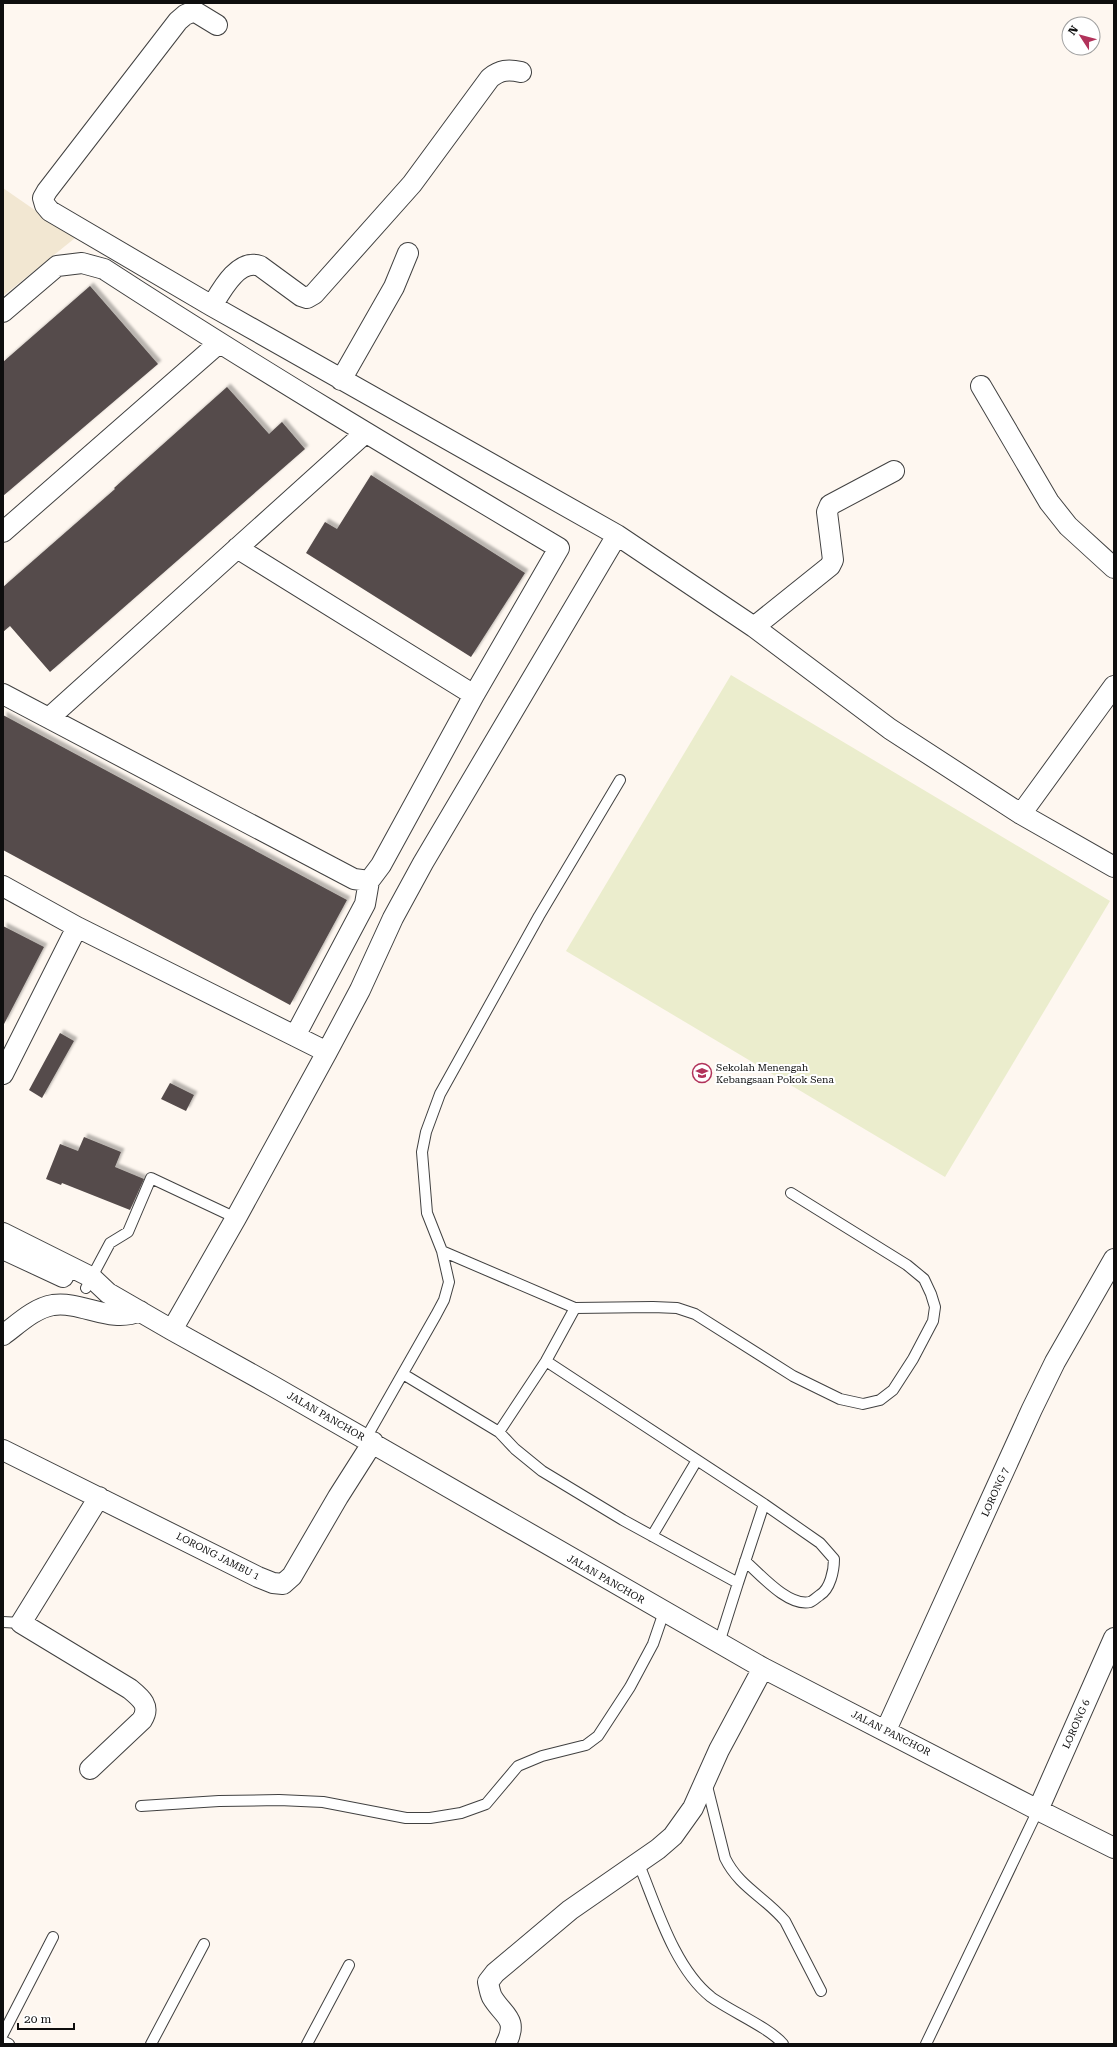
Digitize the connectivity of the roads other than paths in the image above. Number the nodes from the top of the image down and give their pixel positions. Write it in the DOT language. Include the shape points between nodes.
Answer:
graph roads {
  1 [pos="217,25"];
  2 [pos="521,72"];
  3 [pos="408,253"];
  4 [pos="212,306"];
  5 [pos="3,312"];
  6 [pos="219,344"];
  7 [pos="341,380"];
  8 [pos="981,386"];
  9 [pos="365,433"];
  10 [pos="894,471"];
  11 [pos="3,532"];
  12 [pos="617,535"];
  13 [pos="237,548"];
  14 [pos="1114,568"];
  15 [pos="754,627"];
  16 [pos="1114,686"];
  17 [pos="3,694"];
  18 [pos="474,695"];
  19 [pos="49,718"];
  20 [pos="620,780"];
  21 [pos="1021,814"];
  22 [pos="1114,867"];
  23 [pos="369,881"];
  24 [pos="3,886"];
  25 [pos="77,927"];
  26 [pos="294,1036"];
  27 [pos="327,1052"];
  28 [pos="3,1074"];
  29 [pos="791,1193"];
  30 [pos="236,1218"];
  31 [pos="3,1233"];
  32 [pos="3,1249"];
  33 [pos="442,1251"];
  34 [pos="1114,1259"];
  35 [pos="88,1283"];
  36 [pos="575,1308"];
  37 [pos="140,1311"];
  38 [pos="172,1330"];
  39 [pos="3,1335"];
  40 [pos="546,1361"];
  41 [pos="403,1374"];
  42 [pos="499,1432"];
  43 [pos="369,1440"];
  44 [pos="3,1450"];
  45 [pos="697,1460"];
  46 [pos="99,1496"];
  47 [pos="764,1504"];
  48 [pos="652,1536"];
  49 [pos="744,1561"];
  50 [pos="738,1583"];
  51 [pos="664,1612"];
  52 [pos="12,1622"];
  53 [pos="1114,1638"];
  54 [pos="719,1642"];
  55 [pos="763,1668"];
  56 [pos="886,1730"];
  57 [pos="90,1769"];
  58 [pos="705,1780"];
  59 [pos="141,1806"];
  60 [pos="1038,1810"];
  61 [pos="1114,1848"];
  62 [pos="638,1862"];
  63 [pos="53,1937"];
  64 [pos="204,1944"];
  65 [pos="349,1965"];
  66 [pos="821,1991"];
  67 [pos="3,2034"];
  68 [pos="3,2041"];
  69 [pos="9,2044"];
  70 [pos="152,2044"];
  71 [pos="307,2044"];
  72 [pos="506,2044"];
  73 [pos="783,2044"];
  74 [pos="926,2044"];
  1 -- 4 [label="street" via="194,11 178,21 43,198 50,211"];
  2 -- 4 [label="street" via="509,69 498,71 490,78 412,184 314,294 307,298 301,296 255,264 248,265 231,276"];
  3 -- 7 [label="street" via="394,287"];
  4 -- 7 [label="street"];
  5 -- 6 [label="street" via="57,266 82,262 104,268"];
  6 -- 9 [label="street"];
  6 -- 11 [label="street"];
  7 -- 12 [label="street"];
  8 -- 14 [label="street" via="1049,502 1068,526"];
  9 -- 13 [label="street"];
  9 -- 18 [label="street" via="559,548"];
  10 -- 15 [label="street" via="830,505 827,512 833,560 830,566"];
  12 -- 15 [label="street"];
  12 -- 27 [label="street" via="423,863"];
  13 -- 18 [label="street"];
  13 -- 19 [label="street"];
  15 -- 21 [label="street" via="890,729"];
  16 -- 21 [label="street"];
  17 -- 19 [label="street"];
  18 -- 23 [label="street" via="381,865"];
  19 -- 23 [label="street" via="354,878"];
  20 -- 33 [label="lane" via="539,916 440,1094 432,1115 422,1152 427,1213"];
  21 -- 22 [label="street"];
  23 -- 26 [label="street" via="366,904"];
  24 -- 25 [label="street"];
  25 -- 26 [label="street"];
  25 -- 28 [label="street"];
  26 -- 27 [label="street"];
  27 -- 30 [label="street"];
  29 -- 36 [label="lane" via="907,1265 924,1279 931,1294 935,1307 933,1321 893,1390 880,1400 863,1404 840,1399 794,1376 696,1314 677,1308"];
  30 -- 35 [label="lane" via="151,1178 128,1232 110,1243"];
  30 -- 38 [label="street"];
  31 -- 35 [label="street, JALAN PANCHOR"];
  32 -- 35 [label="street, JALAN PANCHOR"];
  33 -- 36 [label="lane"];
  33 -- 41 [label="lane" via="449,1282 444,1300"];
  34 -- 56 [label="street, LORONG 7" via="1055,1362 1032,1409"];
  35 -- 37 [label="street, JALAN PANCHOR"];
  36 -- 40 [label="lane"];
  37 -- 38 [label="street, JALAN PANCHOR"];
  37 -- 39 [label="street" via="117,1316 53,1305 40,1309"];
  38 -- 43 [label="street, JALAN PANCHOR"];
  40 -- 42 [label="lane"];
  40 -- 45 [label="lane"];
  41 -- 42 [label="lane"];
  41 -- 43 [label="lane"];
  42 -- 48 [label="lane" via="514,1450 542,1471"];
  43 -- 46 [label="street, LORONG JAMBU 1" via="292,1576 283,1584 258,1577"];
  43 -- 51 [label="street, JALAN PANCHOR"];
  44 -- 46 [label="street, LORONG JAMBU 1"];
  45 -- 47 [label="lane"];
  45 -- 48 [label="lane"];
  46 -- 52 [label="street"];
  47 -- 49 [label="lane"];
  47 -- 49 [label="lane" via="820,1544 834,1559 834,1571 823,1593 811,1602 798,1602 788,1598"];
  48 -- 50 [label="lane"];
  49 -- 50 [label="lane"];
  50 -- 54 [label="lane"];
  51 -- 54 [label="street, JALAN PANCHOR"];
  51 -- 59 [label="lane" via="653,1644 630,1687 598,1736 586,1745 542,1756 518,1766 486,1804 467,1811 430,1818 406,1818 323,1802 279,1800"];
  52 -- 57 [label="street" via="130,1689 147,1707 147,1713 142,1720"];
  53 -- 60 [label="street, LORONG 6"];
  54 -- 55 [label="street, JALAN PANCHOR"];
  55 -- 56 [label="street, JALAN PANCHOR"];
  55 -- 58 [label="street"];
  56 -- 60 [label="street, JALAN PANCHOR"];
  58 -- 62 [label="street" via="693,1808 673,1836 658,1850"];
  58 -- 66 [label="lane" via="725,1858 730,1868 738,1880 778,1912 785,1921"];
  60 -- 61 [label="street, JALAN PANCHOR"];
  60 -- 74 [label="lane"];
  62 -- 72 [label="street" via="570,1910 495,1973 488,1982 492,1997 510,2019 510,2036"];
  62 -- 73 [label="lane" via="689,1975 712,1998"];
  63 -- 67 [label="lane"];
  64 -- 70 [label="lane"];
  65 -- 71 [label="lane"];
  68 -- 69 [label="lane"];
}
